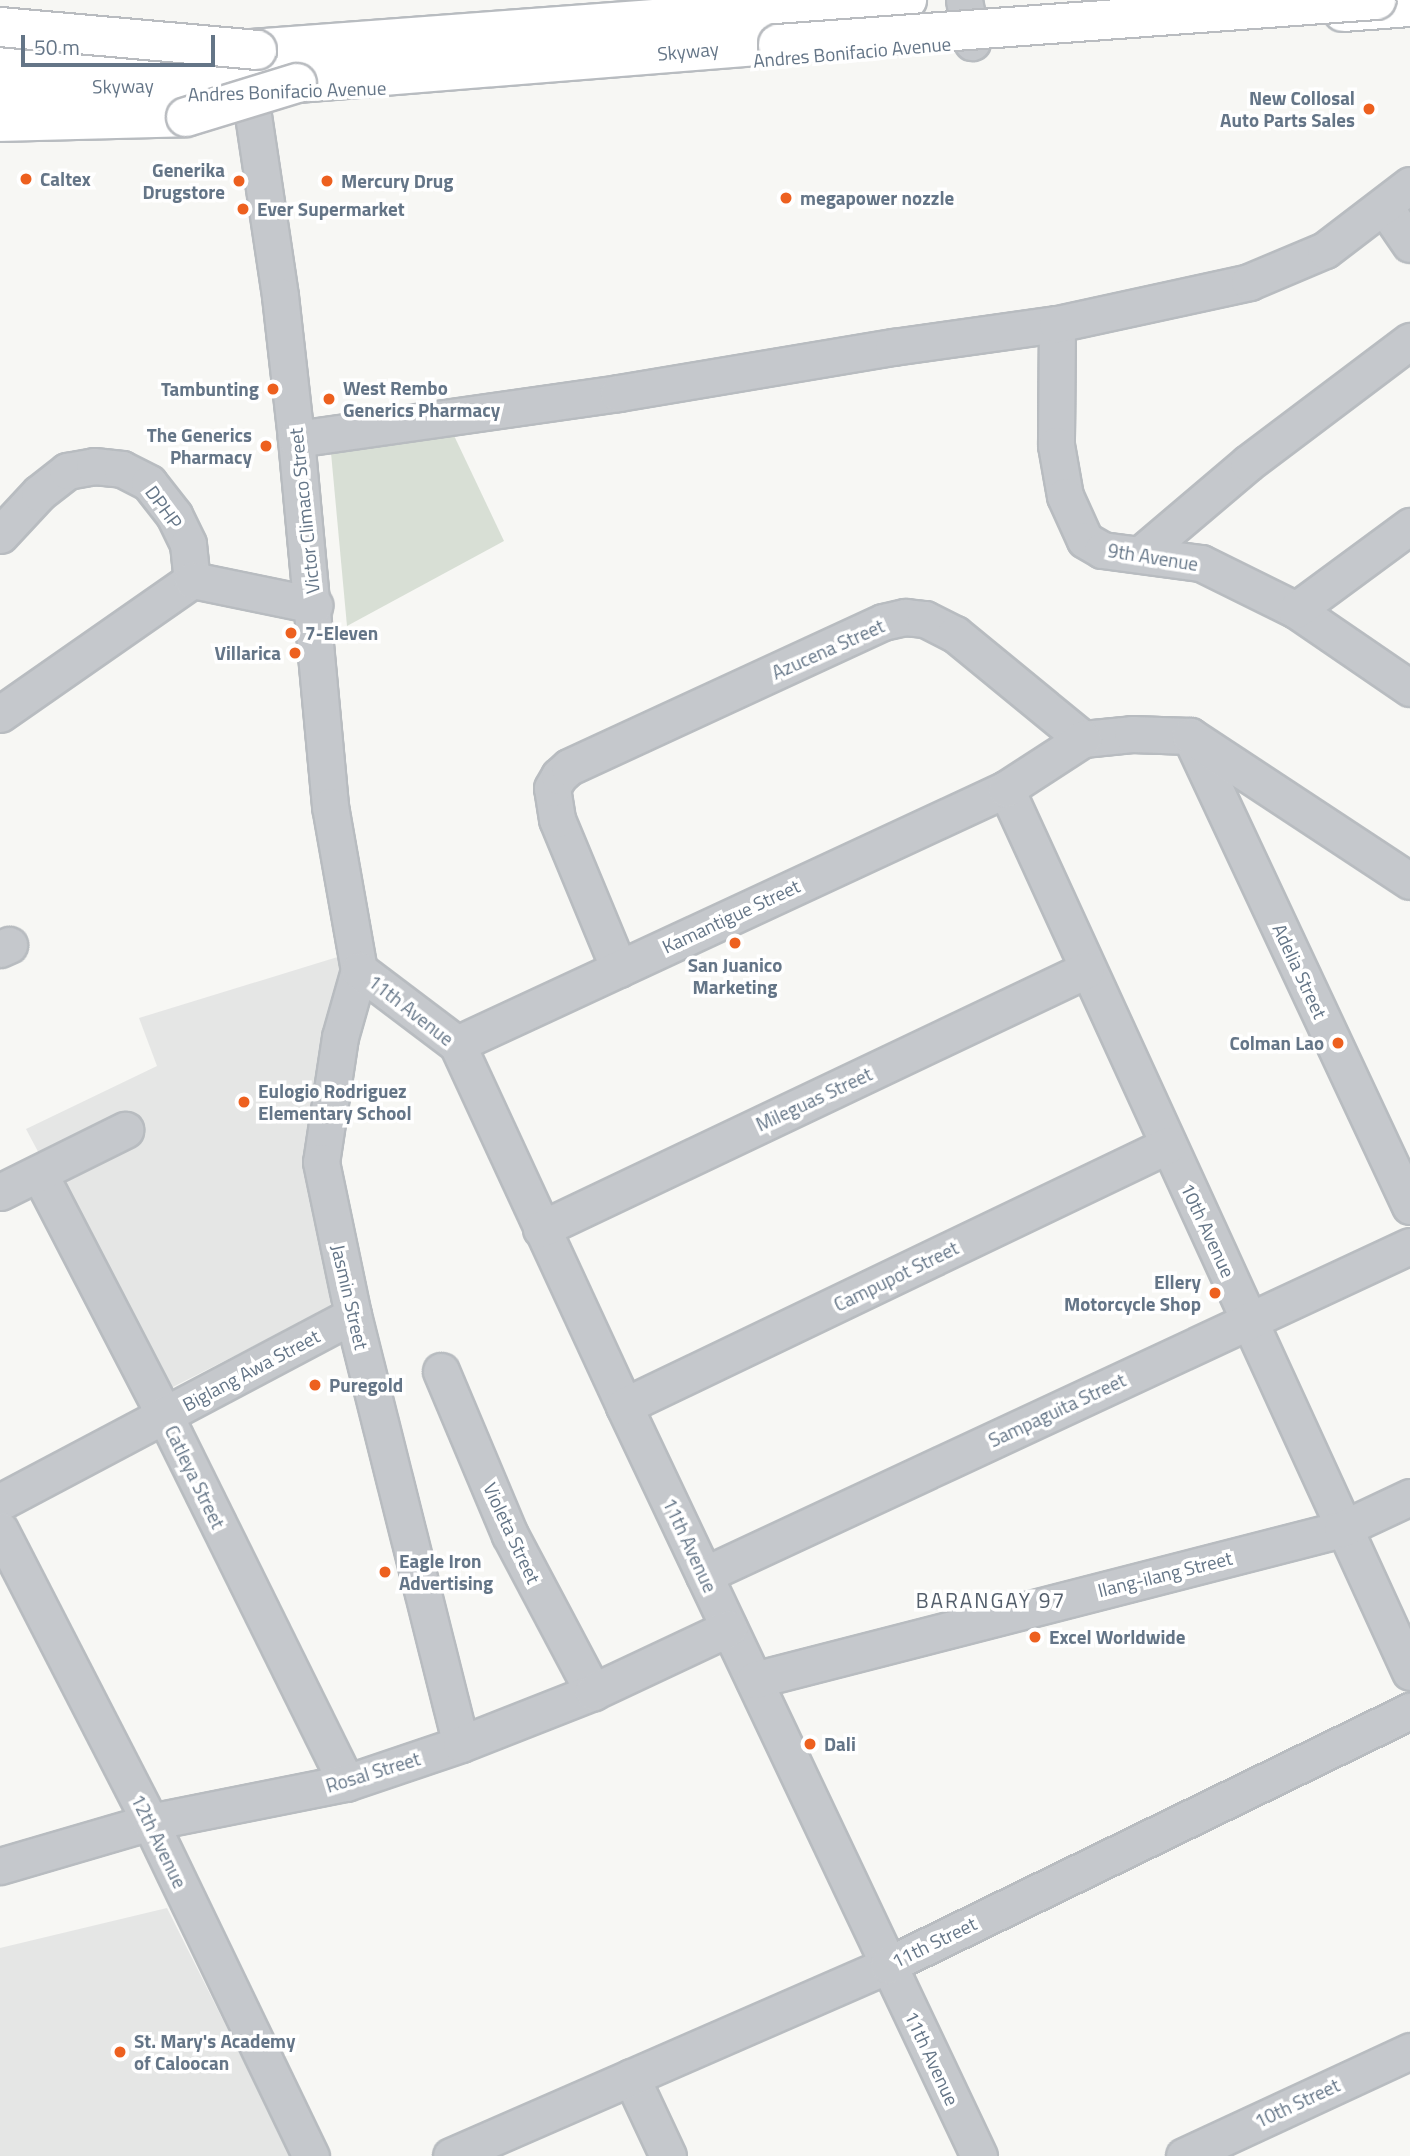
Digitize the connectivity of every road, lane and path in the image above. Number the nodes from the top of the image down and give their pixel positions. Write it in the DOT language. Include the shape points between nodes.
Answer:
graph roads {
  1 [pos="861,0"];
  2 [pos="907,0"];
  3 [pos="964,0"];
  4 [pos="1376,0"];
  5 [pos="728,5"];
  6 [pos="1410,7"];
  7 [pos="0,27"];
  8 [pos="0,39"];
  9 [pos="972,42"];
  10 [pos="203,45"];
  11 [pos="257,50"];
  12 [pos="82,53"];
  13 [pos="0,56"];
  14 [pos="297,83"];
  15 [pos="0,88"];
  16 [pos="250,95"];
  17 [pos="0,97"];
  18 [pos="0,122"];
  19 [pos="1397,195"];
  20 [pos="1410,244"];
  21 [pos="1057,324"];
  22 [pos="1410,341"];
  23 [pos="296,439"];
  24 [pos="1410,526"];
  25 [pos="0,535"];
  26 [pos="1142,553"];
  27 [pos="192,580"];
  28 [pos="314,605"];
  29 [pos="1296,610"];
  30 [pos="1410,688"];
  31 [pos="0,714"];
  32 [pos="1190,736"];
  33 [pos="1083,739"];
  34 [pos="1006,789"];
  35 [pos="1410,881"];
  36 [pos="619,969"];
  37 [pos="359,970"];
  38 [pos="1086,970"];
  39 [pos="457,1044"];
  40 [pos="125,1130"];
  41 [pos="1168,1145"];
  42 [pos="40,1175"];
  43 [pos="0,1192"];
  44 [pos="1410,1206"];
  45 [pos="541,1229"];
  46 [pos="1410,1245"];
  47 [pos="353,1315"];
  48 [pos="1250,1320"];
  49 [pos="441,1371"];
  50 [pos="624,1406"];
  51 [pos="165,1416"];
  52 [pos="1410,1497"];
  53 [pos="0,1502"];
  54 [pos="1342,1529"];
  55 [pos="0,1530"];
  56 [pos="704,1575"];
  57 [pos="729,1628"];
  58 [pos="1410,1672"];
  59 [pos="754,1680"];
  60 [pos="593,1692"];
  61 [pos="1410,1711"];
  62 [pos="461,1744"];
  63 [pos="346,1783"];
  64 [pos="150,1822"];
  65 [pos="0,1866"];
  66 [pos="888,1965"];
  67 [pos="1410,2051"];
  68 [pos="631,2077"];
  69 [pos="311,2156"];
  70 [pos="450,2156"];
  71 [pos="668,2156"];
  72 [pos="979,2156"];
  73 [pos="1184,2156"];
  1 -- 5 [label="main road"];
  2 -- 11 [label="main road, Skyway"];
  3 -- 9 [label="street"];
  4 -- 14 [label="main road, Skyway, bridge"];
  5 -- 10 [label="main road"];
  6 -- 9 [label="main road, Andres Bonifacio Avenue"];
  7 -- 10 [label="main road, bridge"];
  8 -- 12 [label="street"];
  9 -- 16 [label="main road, Andres Bonifacio Avenue"];
  10 -- 11 [label="main road, bridge"];
  10 -- 12 [label="main road"];
  11 -- 13 [label="main road, Skyway, bridge"];
  12 -- 13 [label="main road"];
  14 -- 15 [label="main road, Skyway, bridge"];
  14 -- 18 [label="main road, bridge" via="186,117"];
  16 -- 17 [label="main road, Andres Bonifacio Avenue"];
  16 -- 23 [label="street, Victor Climaco Street"];
  19 -- 20 [label="street"];
  19 -- 21 [label="street" via="1325,250 1249,282"];
  21 -- 23 [label="street"];
  21 -- 26 [label="street, 9th Avenue" via="1056,445 1065,496 1085,540 1102,550"];
  22 -- 26 [label="street" via="1248,463"];
  23 -- 28 [label="street, Victor Climaco Street"];
  24 -- 29 [label="street"];
  25 -- 27 [label="street, DPHP" via="67,471 94,466 122,469 149,483 174,514 188,544"];
  26 -- 29 [label="street, 9th Avenue" via="1201,563"];
  27 -- 28 [label="street"];
  27 -- 31 [label="street"];
  28 -- 37 [label="street, Victor Climaco Street" via="330,807"];
  29 -- 30 [label="street, 9th Avenue"];
  32 -- 33 [label="street" via="1132,734"];
  32 -- 35 [label="street"];
  32 -- 44 [label="street, Adelia Street"];
  33 -- 34 [label="street, Kamantigue Street"];
  33 -- 36 [label="street, Azucena Street" via="955,634 925,619 905,617 883,622 569,767 552,788 552,803"];
  34 -- 36 [label="street, Kamantigue Street"];
  34 -- 38 [label="street, 10th Avenue"];
  36 -- 39 [label="street, Kamantigue Street"];
  37 -- 39 [label="street, 11th Avenue"];
  37 -- 47 [label="street, Jasmin Street" via="340,1037 321,1162"];
  38 -- 41 [label="street, 10th Avenue"];
  38 -- 45 [label="street, Mileguas Street"];
  39 -- 45 [label="street, 11th Avenue"];
  40 -- 42 [label="street"];
  41 -- 48 [label="street, 10th Avenue"];
  41 -- 50 [label="street, Campupot Street"];
  42 -- 43 [label="street"];
  42 -- 51 [label="street, Catleya Street"];
  45 -- 50 [label="street, 11th Avenue"];
  46 -- 48 [label="street, Sampaguita Street"];
  47 -- 51 [label="street, Biglang Awa Street"];
  47 -- 62 [label="street, Jasmin Street"];
  48 -- 54 [label="street, 10th Avenue"];
  48 -- 56 [label="street, Sampaguita Street"];
  49 -- 60 [label="street, Violeta Street" via="510,1535"];
  50 -- 56 [label="street, 11th Avenue"];
  51 -- 53 [label="street, Biglang Awa Street"];
  51 -- 63 [label="street, Catleya Street"];
  52 -- 54 [label="street, Ilang-ilang Street"];
  54 -- 58 [label="street, 10th Avenue"];
  54 -- 59 [label="street, Ilang-ilang Street"];
  55 -- 64 [label="street, 12th Avenue"];
  56 -- 57 [label="street, 11th Avenue"];
  57 -- 59 [label="street, 11th Avenue"];
  57 -- 60 [label="street, Rosal Street"];
  59 -- 66 [label="street, 11th Avenue"];
  60 -- 62 [label="street, Rosal Street"];
  61 -- 66 [label="street, 11th Street"];
  62 -- 63 [label="street, Rosal Street"];
  63 -- 64 [label="street, Rosal Street"];
  64 -- 65 [label="street, Rosal Street"];
  64 -- 69 [label="street, 12th Avenue"];
  66 -- 68 [label="street, 11th Street"];
  66 -- 72 [label="street, 11th Avenue"];
  67 -- 73 [label="street, 10th Street"];
  68 -- 70 [label="street, 11th Street"];
  68 -- 71 [label="street"];
}
